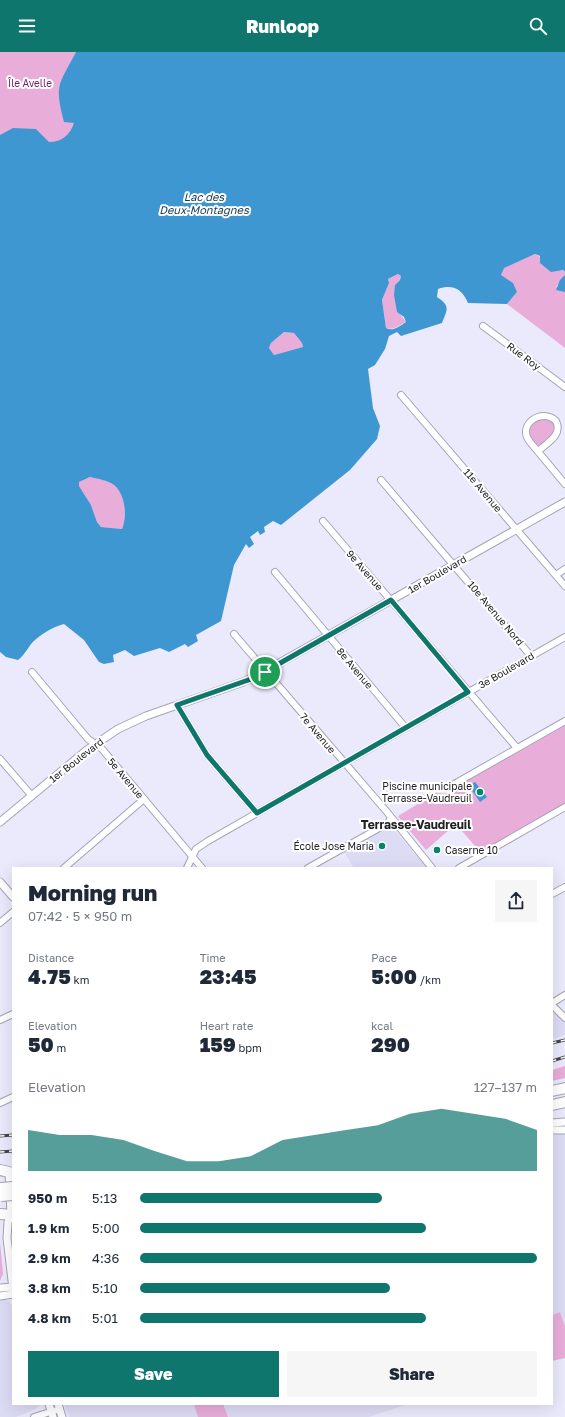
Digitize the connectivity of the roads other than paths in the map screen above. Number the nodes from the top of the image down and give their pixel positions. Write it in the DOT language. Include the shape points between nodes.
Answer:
graph roads {
  1 [pos="483,326"];
  2 [pos="565,387"];
  3 [pos="401,395"];
  4 [pos="538,451"];
  5 [pos="381,480"];
  6 [pos="565,484"];
  7 [pos="565,502"];
  8 [pos="323,521"];
  9 [pos="517,529"];
  10 [pos="454,564"];
  11 [pos="565,569"];
  12 [pos="274,572"];
  13 [pos="556,575"];
  14 [pos="565,586"];
  15 [pos="391,600"];
  16 [pos="234,634"];
  17 [pos="328,636"];
  18 [pos="565,637"];
  19 [pos="531,656"];
  20 [pos="32,672"];
  21 [pos="265,672"];
  22 [pos="468,692"];
  23 [pos="177,705"];
  24 [pos="565,721"];
  25 [pos="406,727"];
  26 [pos="95,744"];
  27 [pos="517,748"];
  28 [pos="0,759"];
  29 [pos="344,763"];
  30 [pos="449,787"];
  31 [pos="32,796"];
  32 [pos="144,799"];
  33 [pos="565,807"];
  34 [pos="257,813"];
  35 [pos="391,818"];
  36 [pos="0,822"];
  37 [pos="192,856"];
  38 [pos="65,867"];
  39 [pos="187,867"];
  40 [pos="201,867"];
  41 [pos="310,867"];
  42 [pos="431,867"];
  43 [pos="461,867"];
  44 [pos="0,882"];
  45 [pos="565,886"];
  46 [pos="553,893"];
  47 [pos="12,896"];
  48 [pos="12,913"];
  49 [pos="0,923"];
  50 [pos="565,995"];
  51 [pos="553,1003"];
  52 [pos="553,1005"];
  53 [pos="12,1014"];
  54 [pos="565,1018"];
  55 [pos="0,1020"];
  56 [pos="565,1088"];
  57 [pos="553,1091"];
  58 [pos="12,1097"];
  59 [pos="565,1102"];
  60 [pos="0,1103"];
  61 [pos="553,1105"];
  62 [pos="565,1122"];
  63 [pos="553,1123"];
  64 [pos="553,1130"];
  65 [pos="565,1130"];
  66 [pos="7,1171"];
  67 [pos="12,1187"];
  68 [pos="0,1192"];
  69 [pos="12,1195"];
  70 [pos="0,1214"];
  71 [pos="12,1216"];
  72 [pos="12,1280"];
  73 [pos="0,1288"];
  74 [pos="12,1288"];
  75 [pos="12,1294"];
  76 [pos="0,1296"];
  77 [pos="59,1406"];
  78 [pos="52,1414"];
  79 [pos="34,1417"];
  80 [pos="62,1417"];
  1 -- 2 [label="street, Rue Roy"];
  3 -- 9 [label="street, 11e Avenue"];
  4 -- 4 [label="street" via="557,433 558,424 550,416 537,416 527,426 526,436"];
  4 -- 6 [label="street"];
  5 -- 10 [label="street, 10e Avenue Nord"];
  7 -- 9 [label="street, 1er Boulevard"];
  8 -- 15 [label="street, 9e Avenue"];
  9 -- 10 [label="street, 1er Boulevard"];
  9 -- 13 [label="street, 11e Avenue"];
  10 -- 15 [label="street, 1er Boulevard"];
  10 -- 19 [label="street, 10e Avenue Nord"];
  11 -- 13 [label="street"];
  12 -- 17 [label="street, 8e Avenue"];
  13 -- 14 [label="street, 11e Avenue"];
  15 -- 17 [label="street, 1er Boulevard"];
  15 -- 22 [label="street, 9e Avenue"];
  16 -- 21 [label="street, 7e Avenue"];
  17 -- 21 [label="street, 1er Boulevard"];
  17 -- 25 [label="street, 8e Avenue"];
  18 -- 19 [label="street, 3e Boulevard"];
  19 -- 22 [label="street, 3e Boulevard"];
  20 -- 26 [label="street, 5e Avenue"];
  21 -- 23 [label="street, 1er Boulevard"];
  21 -- 29 [label="street, 7e Avenue"];
  22 -- 25 [label="street, 3e Boulevard"];
  22 -- 27 [label="street, 9e Avenue"];
  23 -- 26 [label="street, 1er Boulevard" via="126,725"];
  23 -- 34 [label="street" via="207,755"];
  24 -- 27 [label="street"];
  25 -- 29 [label="street, 3e Boulevard"];
  26 -- 31 [label="street, 1er Boulevard"];
  26 -- 32 [label="street, 5e Avenue"];
  27 -- 30 [label="street"];
  28 -- 31 [label="street"];
  29 -- 34 [label="street, 3e Boulevard"];
  29 -- 35 [label="street, 7e Avenue"];
  31 -- 36 [label="street, 1er Boulevard"];
  32 -- 37 [label="street, 5e Avenue"];
  32 -- 38 [label="street"];
  33 -- 43 [label="street"];
  34 -- 37 [label="street, 3e Boulevard" via="208,841 196,849"];
  35 -- 41 [label="street" via="388,823"];
  35 -- 42 [label="street, 7e Avenue"];
  37 -- 39 [label="street, 3e Boulevard"];
  37 -- 40 [label="street, 5e Avenue"];
  44 -- 47 [label="street"];
  45 -- 46 [label="street"];
  48 -- 49 [label="street"];
  50 -- 51 [label="street"];
  52 -- 54 [label="street"];
  53 -- 55 [label="street"];
  56 -- 57 [label="highway"];
  58 -- 60 [label="street"];
  59 -- 61 [label="highway"];
  62 -- 63 [label="street"];
  64 -- 65 [label="street"];
  66 -- 71 [label="street"];
  67 -- 68 [label="highway, bridge"];
  68 -- 69 [label="highway, bridge"];
  70 -- 71 [label="highway"];
  71 -- 72 [label="street" via="8,1222 7,1238"];
  73 -- 74 [label="street"];
  75 -- 76 [label="street"];
  77 -- 78 [label="street"];
  77 -- 80 [label="street"];
  78 -- 79 [label="street"];
}
